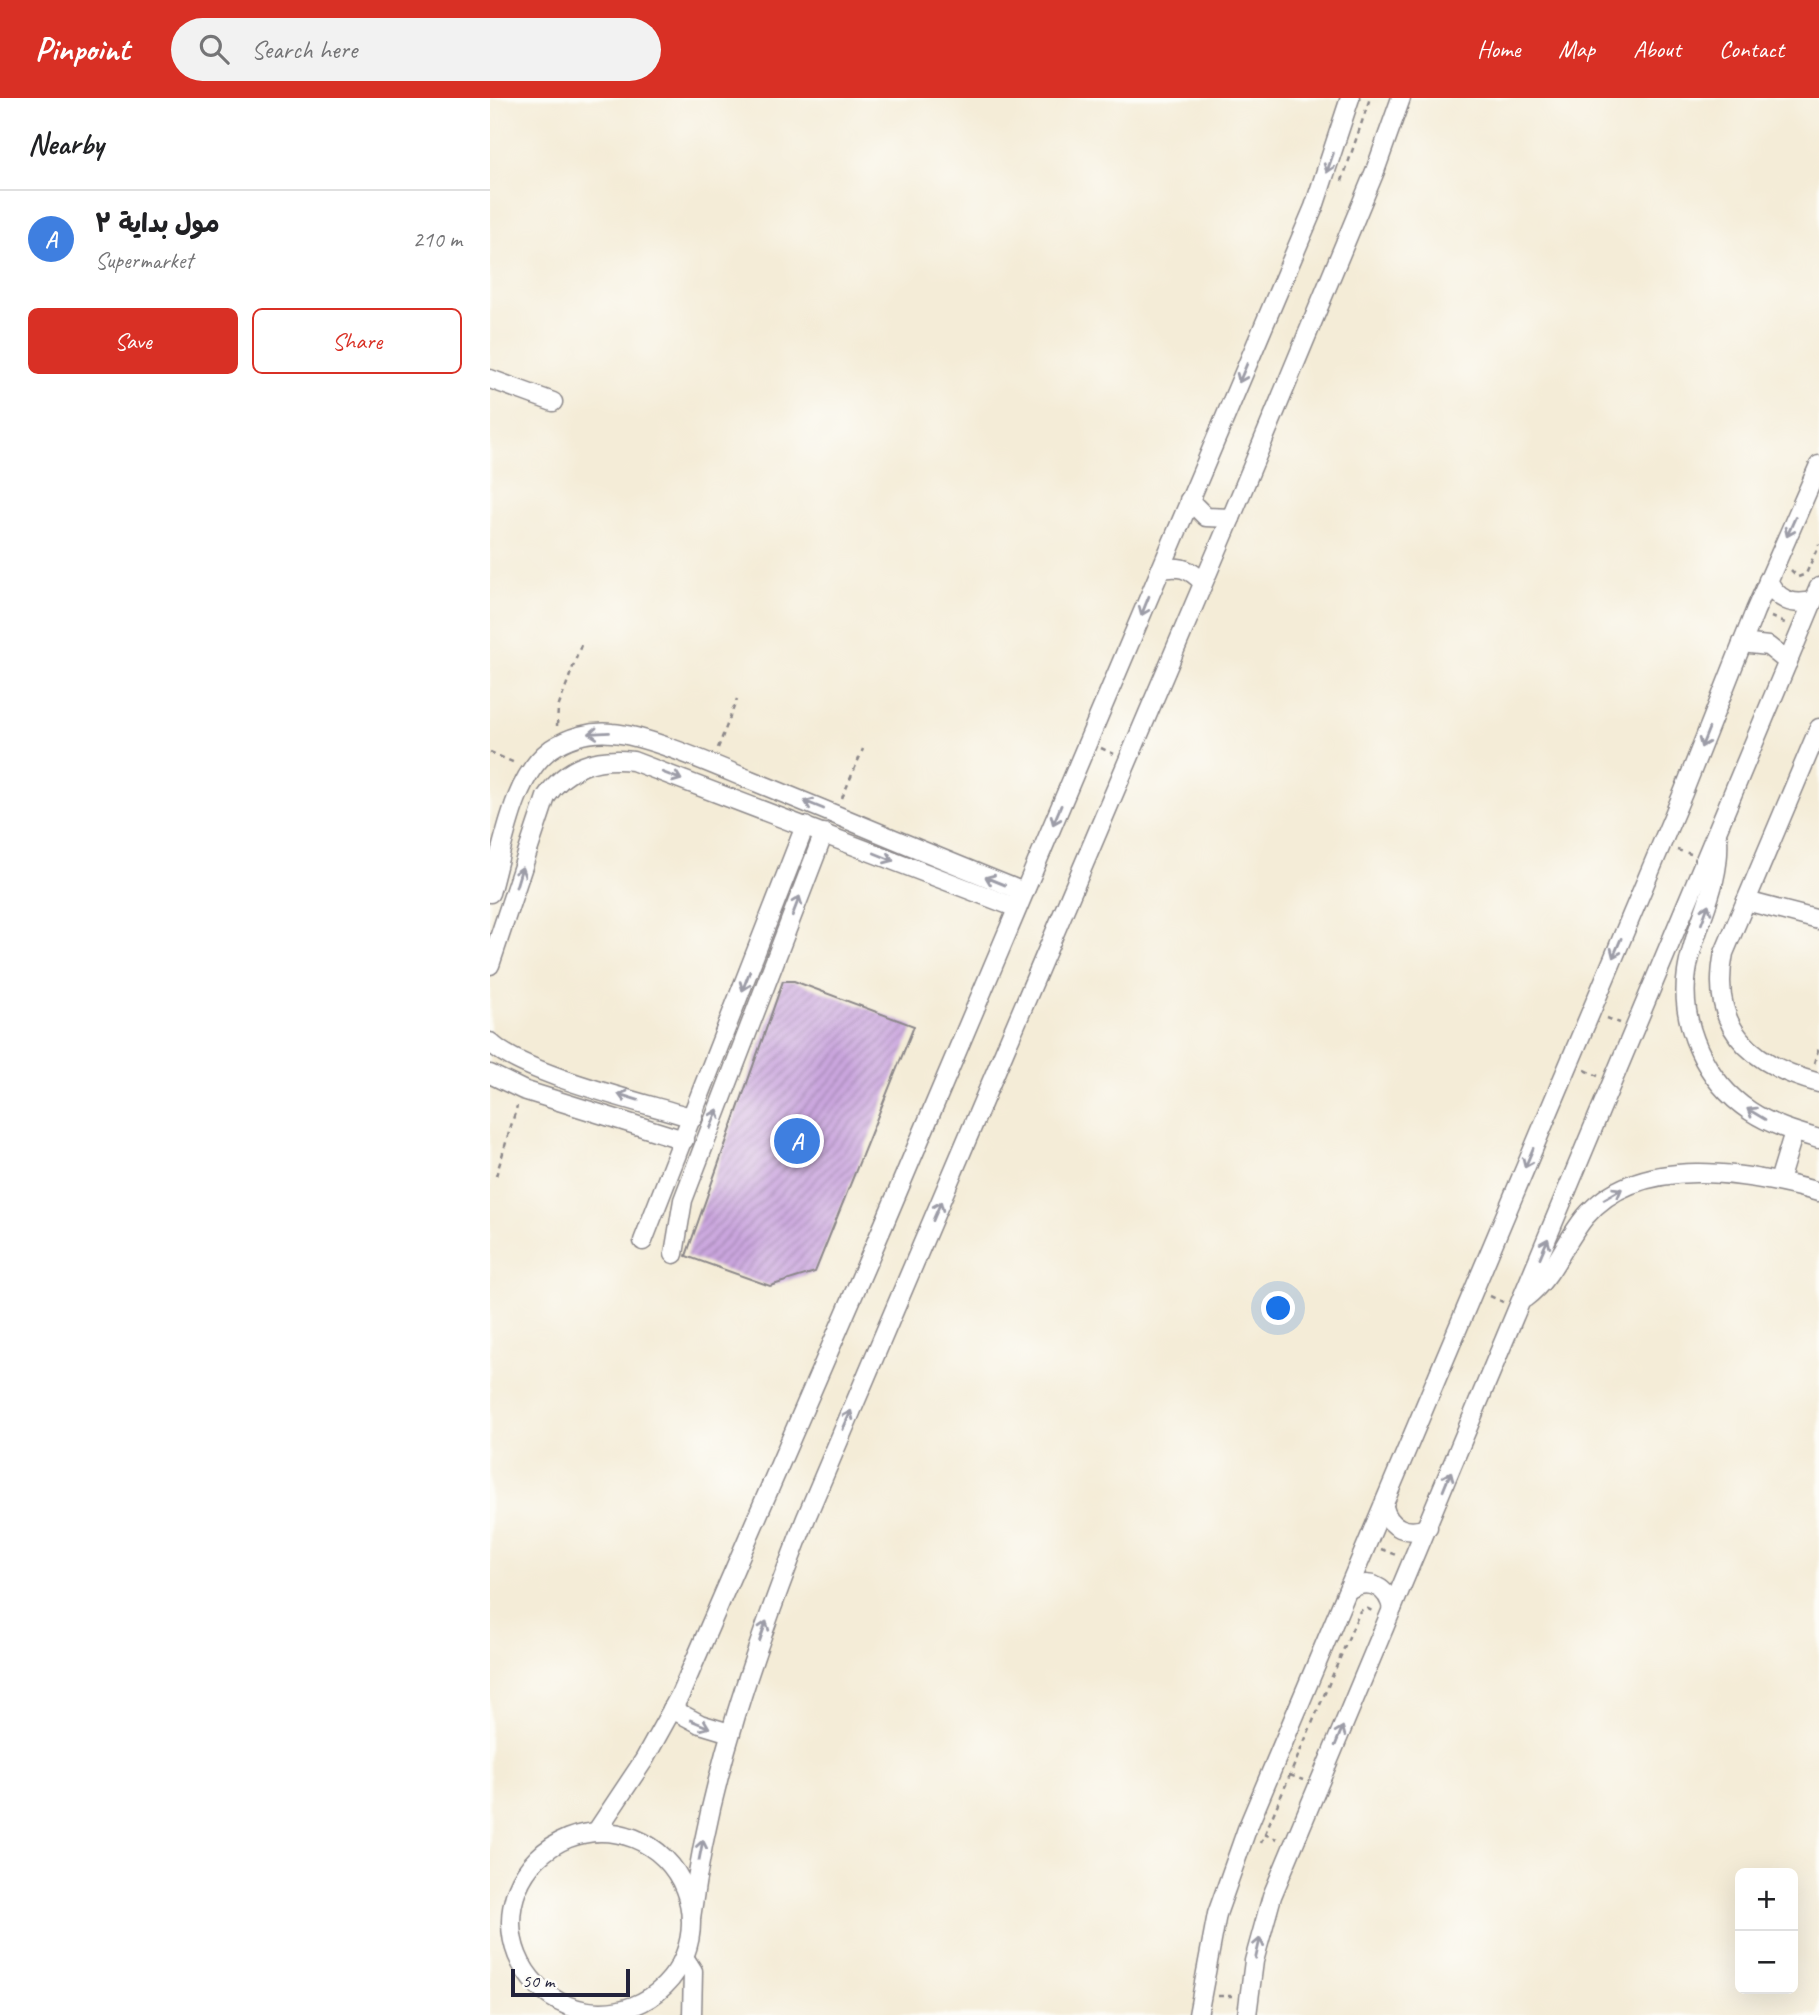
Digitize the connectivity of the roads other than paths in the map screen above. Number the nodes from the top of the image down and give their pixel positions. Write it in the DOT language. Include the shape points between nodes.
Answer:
graph roads {
  1 [pos="1350,98"];
  2 [pos="1401,98"];
  3 [pos="490,379"];
  4 [pos="553,402"];
  5 [pos="1819,465"];
  6 [pos="1189,500"];
  7 [pos="1231,518"];
  8 [pos="1160,570"];
  9 [pos="1768,580"];
  10 [pos="1202,582"];
  11 [pos="1816,594"];
  12 [pos="1742,643"];
  13 [pos="1788,662"];
  14 [pos="1819,728"];
  15 [pos="805,826"];
  16 [pos="1717,831"];
  17 [pos="824,834"];
  18 [pos="937,857"];
  19 [pos="932,876"];
  20 [pos="490,893"];
  21 [pos="1020,900"];
  22 [pos="1746,901"];
  23 [pos="490,908"];
  24 [pos="508,913"];
  25 [pos="1819,920"];
  26 [pos="490,965"];
  27 [pos="490,1042"];
  28 [pos="490,1074"];
  29 [pos="1819,1083"];
  30 [pos="693,1118"];
  31 [pos="1794,1132"];
  32 [pos="1819,1139"];
  33 [pos="684,1140"];
  34 [pos="671,1175"];
  35 [pos="1779,1181"];
  36 [pos="690,1182"];
  37 [pos="1819,1192"];
  38 [pos="643,1241"];
  39 [pos="674,1254"];
  40 [pos="1520,1305"];
  41 [pos="1384,1507"];
  42 [pos="1428,1527"];
  43 [pos="1350,1589"];
  44 [pos="1392,1609"];
  45 [pos="673,1709"];
  46 [pos="730,1733"];
  47 [pos="596,1832"];
  48 [pos="691,1918"];
  49 [pos="684,1958"];
  50 [pos="1242,2003"];
  51 [pos="692,2015"];
  52 [pos="1198,2015"];
  1 -- 6 [label="street, one-way" via="1314,207"];
  2 -- 7 [label="street" via="1375,172"];
  3 -- 4 [label="street"];
  5 -- 9 [label="street, one-way"];
  6 -- 7 [label="street" via="1206,517"];
  6 -- 8 [label="street"];
  7 -- 10 [label="street"];
  8 -- 10 [label="street" via="1188,570"];
  8 -- 21 [label="street, one-way"];
  9 -- 11 [label="street" via="1776,594 1790,602"];
  9 -- 12 [label="street"];
  46 -- 10 [label="street, one-way" via="806,1518"];
  11 -- 13 [label="street"];
  12 -- 13 [label="street" via="1768,646"];
  12 -- 41 [label="street, one-way" via="1598,1015 1569,1062"];
  13 -- 16 [label="street"];
  14 -- 22 [label="street"];
  15 -- 17 [label="street"];
  24 -- 15 [label="street, one-way" via="539,810 555,784 578,766 614,759 633,761"];
  15 -- 30 [label="street, one-way"];
  31 -- 16 [label="street, one-way" via="1749,1111 1731,1095 1715,1077 1693,1036 1687,1013 1687,971 1718,872"];
  40 -- 16 [label="street, one-way" via="1627,1026"];
  17 -- 19 [label="street, one-way"];
  36 -- 17 [label="street, one-way"];
  18 -- 19 [label="street"];
  18 -- 20 [label="street, one-way" via="712,764 614,733 589,733 552,748 531,769"];
  21 -- 18 [label="street, one-way"];
  19 -- 21 [label="street"];
  21 -- 45 [label="street"];
  22 -- 25 [label="street"];
  22 -- 29 [label="street" via="1719,977 1729,1024 1761,1060"];
  23 -- 24 [label="street"];
  24 -- 26 [label="street"];
  30 -- 27 [label="street, one-way" via="532,1068 502,1054"];
  28 -- 33 [label="street" via="523,1090"];
  30 -- 33 [label="street"];
  31 -- 32 [label="street"];
  31 -- 35 [label="street"];
  33 -- 34 [label="street"];
  34 -- 36 [label="street"];
  34 -- 38 [label="street"];
  35 -- 37 [label="street"];
  40 -- 35 [label="street, one-way" via="1551,1273 1586,1217 1620,1189 1697,1173"];
  36 -- 39 [label="street"];
  42 -- 40 [label="street, one-way"];
  41 -- 42 [label="street" via="1398,1527 1410,1531"];
  41 -- 43 [label="street"];
  42 -- 44 [label="street"];
  43 -- 44 [label="street" via="1368,1584 1380,1588"];
  43 -- 52 [label="street" via="1282,1771 1247,1829 1217,1914"];
  50 -- 44 [label="street, one-way" via="1265,1919"];
  45 -- 46 [label="street, one-way"];
  45 -- 47 [label="street"];
  48 -- 46 [label="street, one-way" via="703,1842"];
  47 -- 48 [label="street" via="624,1835 650,1846 671,1865 685,1890"];
  47 -- 49 [label="street" via="553,1846 533,1863 518,1885 511,1910 512,1936 520,1961 535,1984 579,2009 604,2012 652,1996 671,1979"];
  48 -- 49 [label="street"];
  49 -- 51 [label="street" via="693,1971"];
}
